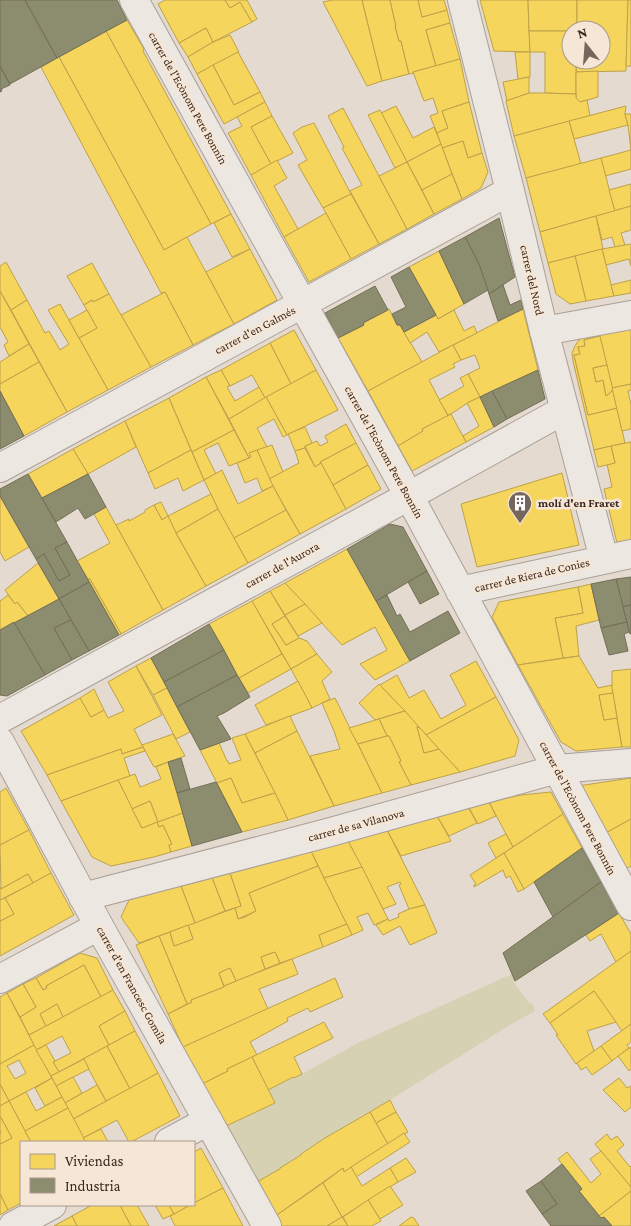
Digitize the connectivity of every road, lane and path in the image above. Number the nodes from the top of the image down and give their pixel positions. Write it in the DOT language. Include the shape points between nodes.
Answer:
graph roads {
  1 [pos="134,0"];
  2 [pos="462,0"];
  3 [pos="510,191"];
  4 [pos="303,304"];
  5 [pos="631,315"];
  6 [pos="544,332"];
  7 [pos="564,410"];
  8 [pos="0,468"];
  9 [pos="409,496"];
  10 [pos="631,554"];
  11 [pos="604,559"];
  12 [pos="460,591"];
  13 [pos="0,719"];
  14 [pos="0,742"];
  15 [pos="631,763"];
  16 [pos="557,769"];
  17 [pos="83,897"];
  18 [pos="631,906"];
  19 [pos="99,926"];
  20 [pos="0,979"];
  21 [pos="208,1121"];
  22 [pos="170,1141"];
  23 [pos="50,1206"];
  24 [pos="13,1226"];
  25 [pos="267,1226"];
  1 -- 4 [label="street, carrer de l'Ecònom Pere Bonnín"];
  2 -- 3 [label="street, carrer del Nord"];
  3 -- 4 [label="street, carrer d'en Galmés"];
  3 -- 6 [label="street, carrer del Nord"];
  4 -- 8 [label="street, carrer d'en Galmés"];
  4 -- 9 [label="street, carrer de l'Ecònom Pere Bonnín"];
  5 -- 6 [label="street"];
  6 -- 7 [label="street, carrer del Nord"];
  7 -- 9 [label="street, carrer de l'Aurora"];
  7 -- 11 [label="street, carrer del Nord"];
  9 -- 12 [label="street, carrer de l'Ecònom Pere Bonnín"];
  9 -- 13 [label="street, carrer de l'Aurora"];
  10 -- 11 [label="street, carrer de Riera de Conies"];
  11 -- 12 [label="street, carrer de Riera de Conies"];
  12 -- 16 [label="street, carrer de l'Ecònom Pere Bonnín"];
  14 -- 17 [label="street, carrer d'en Francesc Gomila"];
  15 -- 16 [label="street, carrer de sa Vilanova"];
  16 -- 17 [label="street, carrer de sa Vilanova"];
  16 -- 18 [label="street, carrer de l'Ecònom Pere Bonnín"];
  17 -- 19 [label="street, carrer d'en Francesc Gomila"];
  19 -- 20 [label="street"];
  19 -- 21 [label="street, carrer d'en Francesc Gomila"];
  21 -- 22 [label="street"];
  21 -- 25 [label="street, carrer d'en Francesc Gomila"];
  23 -- 24 [label="street"];
}
